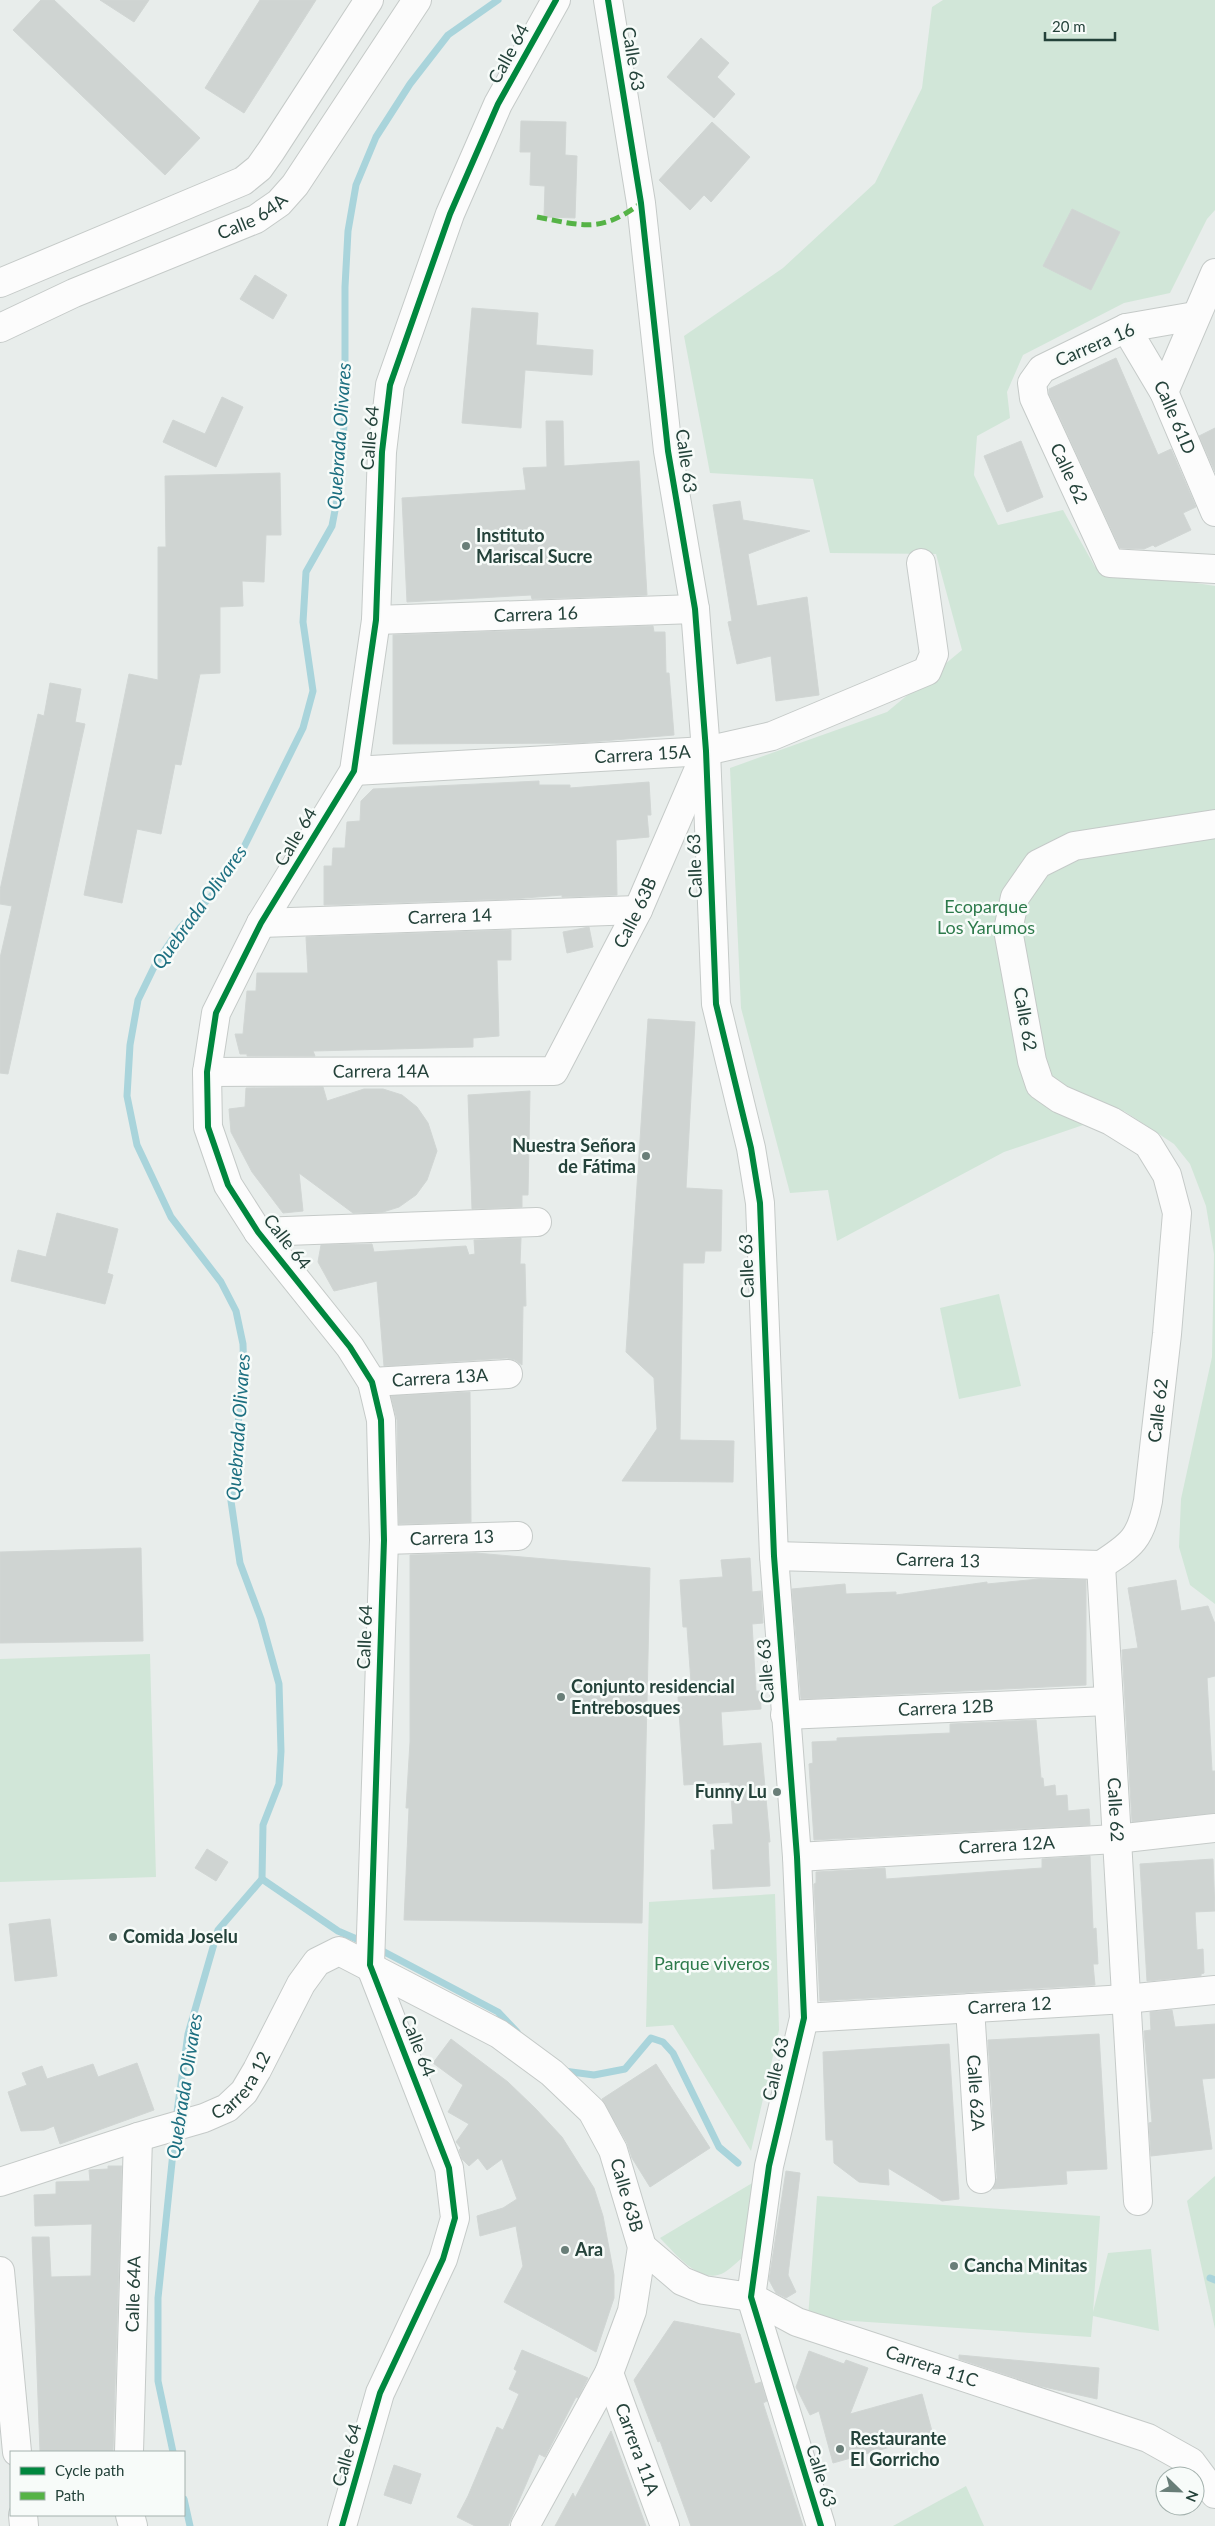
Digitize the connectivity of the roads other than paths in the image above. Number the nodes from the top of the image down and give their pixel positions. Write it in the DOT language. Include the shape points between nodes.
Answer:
graph roads {
  1 [pos="369,0"];
  2 [pos="417,0"];
  3 [pos="556,0"];
  4 [pos="608,0"];
  5 [pos="1215,273"];
  6 [pos="0,283"];
  7 [pos="1195,316"];
  8 [pos="0,328"];
  9 [pos="1126,328"];
  10 [pos="1032,383"];
  11 [pos="1164,392"];
  12 [pos="1215,512"];
  13 [pos="921,563"];
  14 [pos="1215,569"];
  15 [pos="695,608"];
  16 [pos="376,620"];
  17 [pos="706,751"];
  18 [pos="354,771"];
  19 [pos="1215,824"];
  20 [pos="638,910"];
  21 [pos="261,924"];
  22 [pos="554,1071"];
  23 [pos="207,1072"];
  24 [pos="537,1222"];
  25 [pos="258,1232"];
  26 [pos="508,1374"];
  27 [pos="372,1382"];
  28 [pos="518,1536"];
  29 [pos="384,1540"];
  30 [pos="774,1556"];
  31 [pos="1101,1565"];
  32 [pos="1108,1701"];
  33 [pos="784,1715"];
  34 [pos="1215,1828"];
  35 [pos="1116,1839"];
  36 [pos="797,1857"];
  37 [pos="370,1965"];
  38 [pos="1215,1990"];
  39 [pos="1126,1999"];
  40 [pos="970,2008"];
  41 [pos="804,2018"];
  42 [pos="150,2133"];
  43 [pos="981,2179"];
  44 [pos="0,2182"];
  45 [pos="1138,2201"];
  46 [pos="642,2247"];
  47 [pos="0,2271"];
  48 [pos="751,2297"];
  49 [pos="609,2374"];
  50 [pos="17,2451"];
  51 [pos="129,2451"];
  52 [pos="1215,2494"];
  53 [pos="342,2526"];
  54 [pos="525,2526"];
  55 [pos="665,2526"];
  56 [pos="821,2526"];
  1 -- 6 [label="street, Calle 64A" via="259,168 243,181"];
  2 -- 8 [label="street, Calle 64A" via="309,166 279,203 256,218 74,293"];
  3 -- 16 [label="street, Calle 64" via="498,104 450,214 390,385 382,452"];
  4 -- 15 [label="street, Calle 63" via="641,203 668,451"];
  5 -- 7 [label="street"];
  7 -- 9 [label="street, Carrera 16"];
  7 -- 11 [label="street"];
  9 -- 10 [label="street, Carrera 16" via="1042,369"];
  9 -- 11 [label="street, Calle 61D"];
  10 -- 14 [label="street, Calle 62" via="1034,398 1110,563"];
  11 -- 12 [label="street, Calle 61D"];
  13 -- 17 [label="street, Carrera 15A" via="934,654 927,671 772,736"];
  15 -- 16 [label="street, Carrera 16"];
  15 -- 17 [label="street, Calle 63"];
  16 -- 18 [label="street, Calle 64"];
  17 -- 18 [label="street, Carrera 15A"];
  17 -- 20 [label="street, Calle 63B"];
  17 -- 30 [label="street, Calle 63" via="716,1004 751,1148 760,1203"];
  18 -- 21 [label="street, Calle 64"];
  19 -- 31 [label="street, Calle 62" via="1074,846 1038,864 1015,897 1008,930 1032,1061 1040,1085 1060,1099 1111,1120 1148,1144 1167,1175 1176,1213 1167,1334 1143,1525 1127,1548"];
  20 -- 21 [label="street, Carrera 14"];
  20 -- 22 [label="street, Calle 63B"];
  21 -- 23 [label="street, Calle 64" via="216,1013"];
  22 -- 23 [label="street, Carrera 14A"];
  23 -- 25 [label="street, Calle 64" via="208,1126 228,1185"];
  24 -- 25 [label="street"];
  25 -- 27 [label="street, Calle 64" via="350,1347"];
  26 -- 27 [label="street, Carrera 13A"];
  27 -- 29 [label="street, Calle 64" via="382,1420"];
  28 -- 29 [label="street, Carrera 13"];
  29 -- 37 [label="street, Calle 64"];
  30 -- 31 [label="street, Carrera 13"];
  30 -- 33 [label="street, Calle 63"];
  31 -- 32 [label="street, Calle 62"];
  32 -- 33 [label="street, Carrera 12B"];
  32 -- 35 [label="street, Calle 62"];
  33 -- 36 [label="street, Calle 63"];
  34 -- 35 [label="street, Carrera 12A"];
  35 -- 36 [label="street, Carrera 12A"];
  35 -- 39 [label="street, Calle 62"];
  36 -- 41 [label="street, Calle 63"];
  37 -- 42 [label="street, Carrera 12" via="339,1951 318,1962 301,1984 244,2092 227,2108"];
  37 -- 46 [label="street, Calle 63B" via="499,2034 552,2073 592,2111 613,2150"];
  37 -- 53 [label="street, Calle 64" via="450,2168 455,2218 443,2259 380,2393"];
  38 -- 39 [label="street, Carrera 12"];
  39 -- 40 [label="street, Carrera 12"];
  39 -- 45 [label="street, Calle 62"];
  40 -- 41 [label="street, Carrera 12"];
  40 -- 43 [label="street, Calle 62A"];
  41 -- 48 [label="street, Calle 63" via="769,2166"];
  42 -- 44 [label="street, Carrera 12"];
  42 -- 51 [label="street, Calle 64A"];
  46 -- 48 [label="street, Carrera 11C" via="682,2281 704,2290"];
  46 -- 49 [label="street, Calle 63B" via="632,2311"];
  47 -- 50 [label="street"];
  48 -- 52 [label="street, Carrera 11C" via="797,2322 1148,2438 1191,2462"];
  48 -- 56 [label="street, Calle 63"];
  49 -- 54 [label="street, Calle 63B"];
  49 -- 55 [label="street, Carrera 11A"];
}
